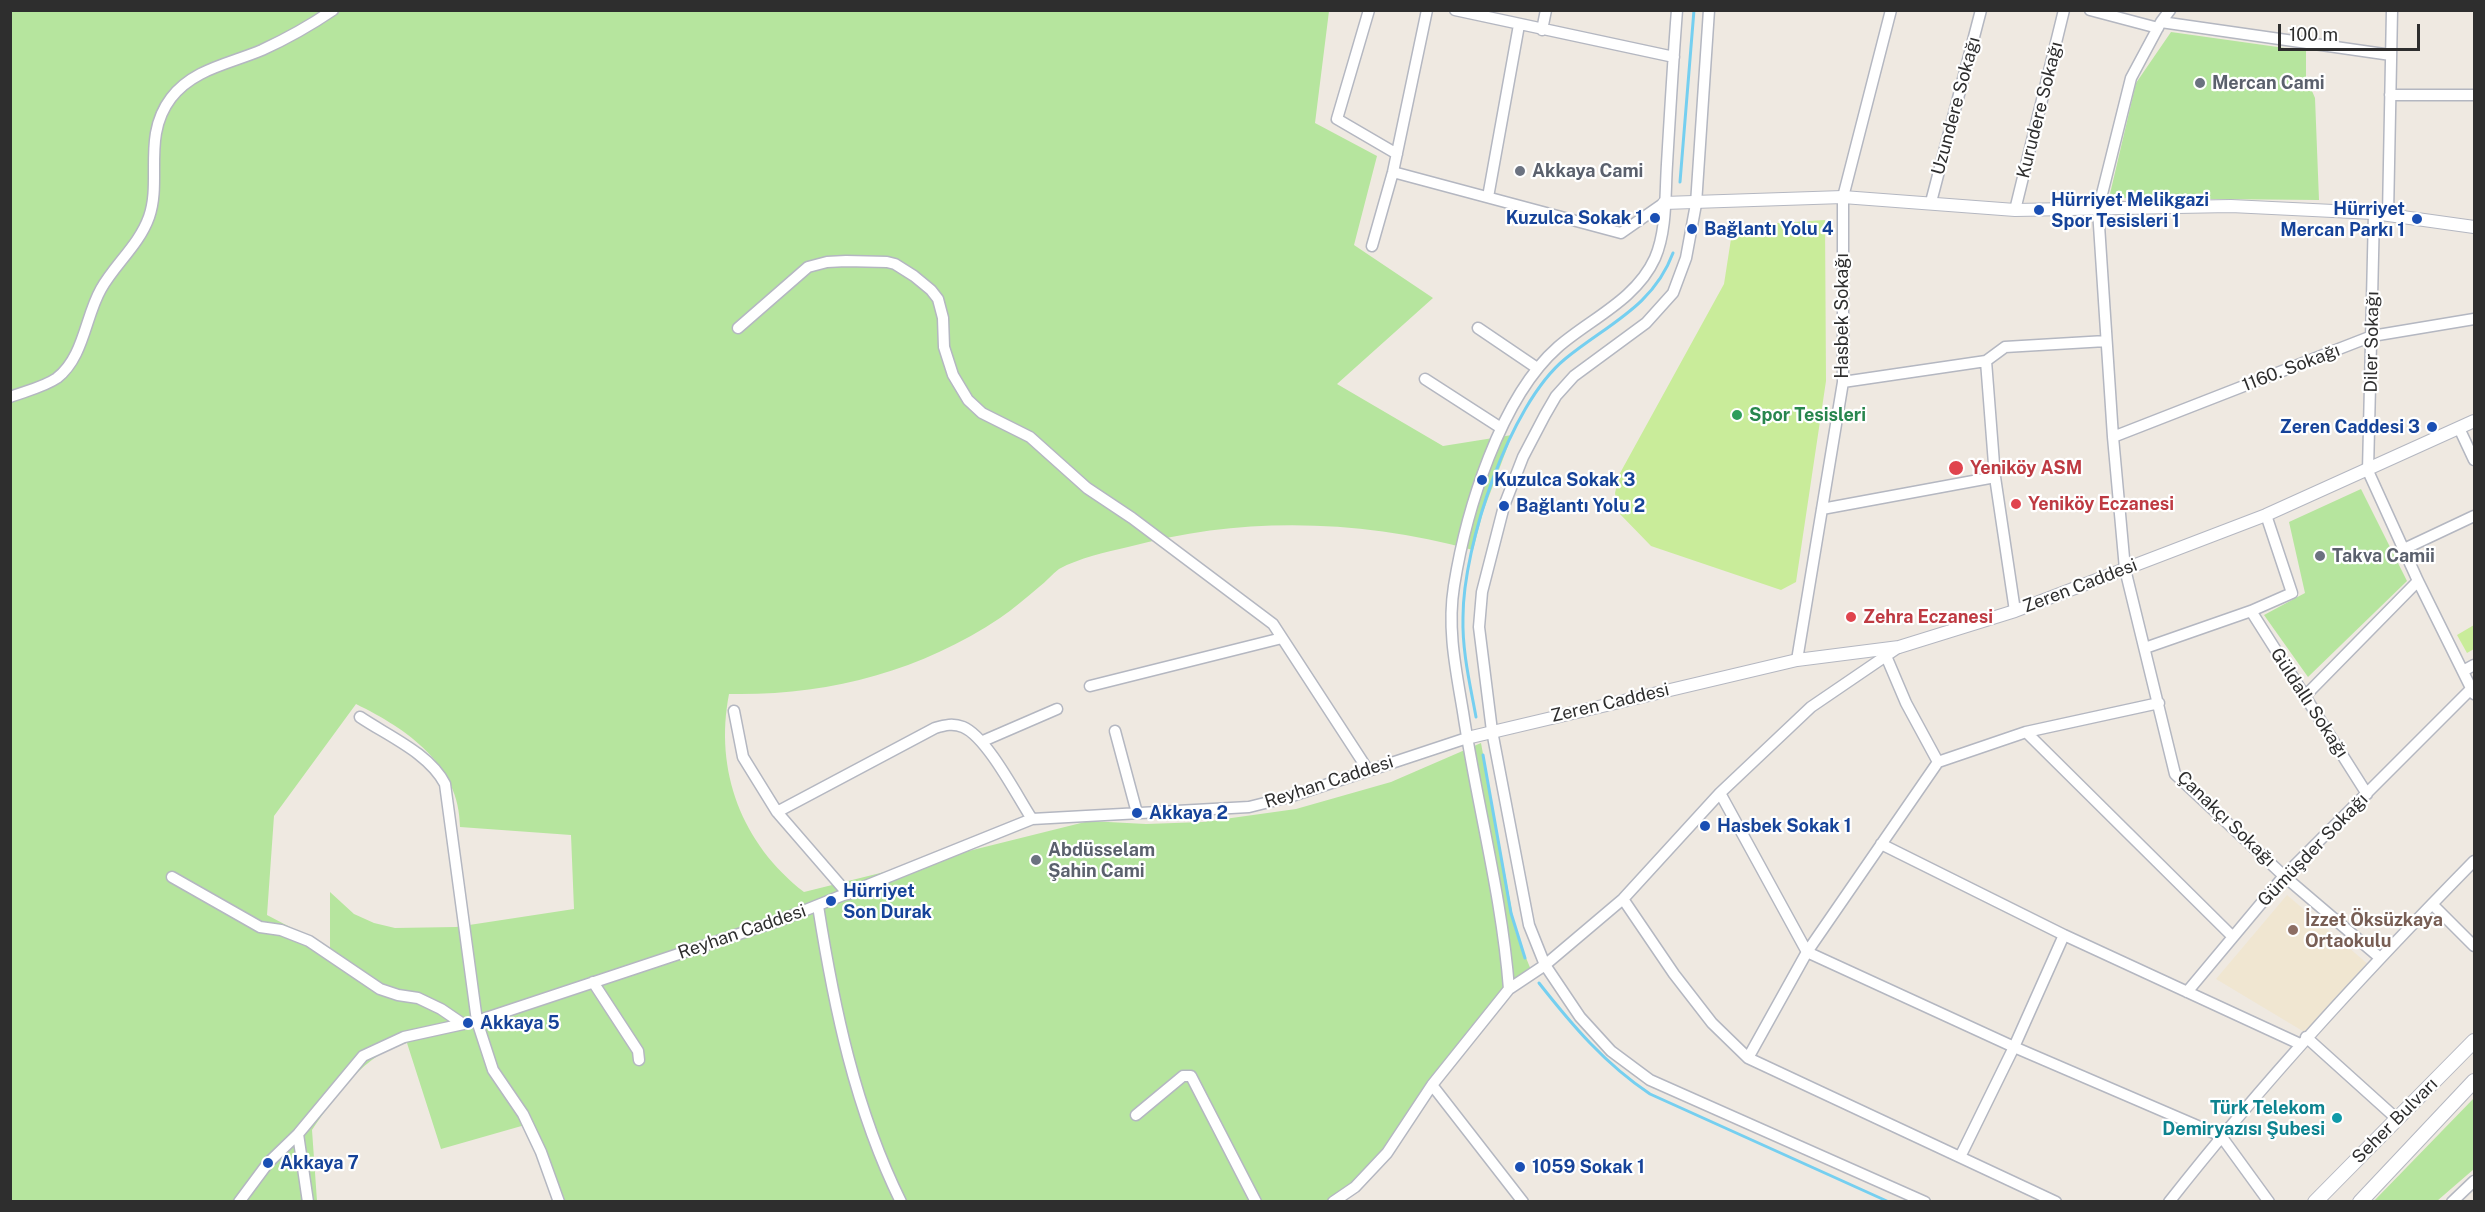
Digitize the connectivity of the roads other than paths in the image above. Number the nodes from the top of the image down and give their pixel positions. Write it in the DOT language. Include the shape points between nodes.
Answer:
graph roads {
  1 [pos="333,10"];
  2 [pos="1369,10"];
  3 [pos="1426,10"];
  4 [pos="1455,10"];
  5 [pos="1546,10"];
  6 [pos="1677,10"];
  7 [pos="1709,10"];
  8 [pos="1891,10"];
  9 [pos="1981,10"];
  10 [pos="2064,10"];
  11 [pos="2090,10"];
  12 [pos="2170,10"];
  13 [pos="2392,10"];
  14 [pos="1519,25"];
  15 [pos="2160,25"];
  16 [pos="1542,30"];
  17 [pos="2391,55"];
  18 [pos="1674,57"];
  19 [pos="2390,95"];
  20 [pos="2475,95"];
  21 [pos="1396,154"];
  22 [pos="1393,172"];
  23 [pos="1488,197"];
  24 [pos="1843,197"];
  25 [pos="1931,202"];
  26 [pos="1664,203"];
  27 [pos="1696,204"];
  28 [pos="2015,210"];
  29 [pos="2098,210"];
  30 [pos="2374,213"];
  31 [pos="2388,215"];
  32 [pos="2475,227"];
  33 [pos="1372,246"];
  34 [pos="2475,319"];
  35 [pos="738,328"];
  36 [pos="1478,328"];
  37 [pos="2372,336"];
  38 [pos="2106,341"];
  39 [pos="1986,361"];
  40 [pos="1537,368"];
  41 [pos="1425,380"];
  42 [pos="1843,382"];
  43 [pos="10,397"];
  44 [pos="2475,421"];
  45 [pos="1501,428"];
  46 [pos="2459,428"];
  47 [pos="2113,437"];
  48 [pos="2475,460"];
  49 [pos="2368,471"];
  50 [pos="1995,477"];
  51 [pos="1822,509"];
  52 [pos="2266,515"];
  53 [pos="2475,516"];
  54 [pos="2404,549"];
  55 [pos="2125,569"];
  56 [pos="2418,581"];
  57 [pos="2015,611"];
  58 [pos="2251,612"];
  59 [pos="1282,638"];
  60 [pos="1899,647"];
  61 [pos="2145,648"];
  62 [pos="1886,656"];
  63 [pos="1797,660"];
  64 [pos="2475,665"];
  65 [pos="2463,671"];
  66 [pos="1090,687"];
  67 [pos="2473,691"];
  68 [pos="2305,696"];
  69 [pos="2159,703"];
  70 [pos="1057,709"];
  71 [pos="734,711"];
  72 [pos="360,717"];
  73 [pos="1115,731"];
  74 [pos="1492,731"];
  75 [pos="2026,732"];
  76 [pos="1467,738"];
  77 [pos="982,741"];
  78 [pos="1938,762"];
  79 [pos="1368,770"];
  80 [pos="1720,793"];
  81 [pos="2367,794"];
  82 [pos="777,812"];
  83 [pos="1137,813"];
  84 [pos="1032,819"];
  85 [pos="1881,844"];
  86 [pos="2475,861"];
  87 [pos="2284,876"];
  88 [pos="171,877"];
  89 [pos="848,894"];
  90 [pos="1623,899"];
  91 [pos="2432,904"];
  92 [pos="818,906"];
  93 [pos="2064,934"];
  94 [pos="2233,937"];
  95 [pos="2475,946"];
  96 [pos="1807,952"];
  97 [pos="2379,957"];
  98 [pos="1545,965"];
  99 [pos="593,982"];
  100 [pos="1509,989"];
  101 [pos="2187,992"];
  102 [pos="470,1022"];
  103 [pos="2303,1040"];
  104 [pos="2475,1041"];
  105 [pos="2014,1047"];
  106 [pos="1748,1058"];
  107 [pos="639,1060"];
  108 [pos="2475,1081"];
  109 [pos="1432,1085"];
  110 [pos="1136,1115"];
  111 [pos="2397,1119"];
  112 [pos="297,1134"];
  113 [pos="2221,1136"];
  114 [pos="1960,1157"];
  115 [pos="2475,1181"];
  116 [pos="239,1202"];
  117 [pos="308,1202"];
  118 [pos="559,1202"];
  119 [pos="901,1202"];
  120 [pos="1257,1202"];
  121 [pos="1333,1202"];
  122 [pos="1524,1202"];
  123 [pos="1925,1202"];
  124 [pos="2056,1202"];
  125 [pos="2169,1202"];
  126 [pos="2269,1202"];
  127 [pos="2315,1202"];
  128 [pos="2360,1202"];
  129 [pos="2452,1202"];
  1 -- 43 [label="street" via="262,50 198,74 169,101 160,118 153,149 149,216 137,241 100,290 69,365 57,378"];
  2 -- 21 [label="street" via="1337,118"];
  3 -- 21 [label="street"];
  4 -- 14 [label="street"];
  5 -- 16 [label="street"];
  6 -- 18 [label="street"];
  7 -- 27 [label="street"];
  8 -- 24 [label="street, Hasbek Sokağı"];
  9 -- 25 [label="street, Uzundere Sokağı"];
  10 -- 28 [label="street, Kurudere Sokağı"];
  11 -- 15 [label="street"];
  12 -- 15 [label="street, Çanakçı Sokağı"];
  13 -- 17 [label="street"];
  14 -- 16 [label="street"];
  14 -- 23 [label="street"];
  15 -- 17 [label="street"];
  15 -- 29 [label="street, Çanakçı Sokağı" via="2131,78"];
  16 -- 18 [label="street"];
  17 -- 19 [label="street"];
  18 -- 26 [label="street"];
  19 -- 20 [label="street"];
  19 -- 31 [label="street"];
  21 -- 22 [label="street"];
  22 -- 23 [label="street"];
  22 -- 33 [label="street"];
  23 -- 26 [label="street" via="1621,233"];
  24 -- 25 [label="street"];
  24 -- 27 [label="street"];
  24 -- 42 [label="street, Hasbek Sokağı"];
  25 -- 28 [label="street"];
  26 -- 27 [label="street"];
  26 -- 40 [label="street" via="1658,250 1644,275 1620,301 1567,339"];
  27 -- 74 [label="street" via="1686,258 1672,293 1646,323 1574,376 1556,396 1523,457 1504,506 1482,592 1479,627"];
  28 -- 29 [label="street"];
  29 -- 30 [label="street" via="2231,206"];
  29 -- 38 [label="street, Çanakçı Sokağı"];
  30 -- 31 [label="street"];
  30 -- 37 [label="street, Diler Sokağı"];
  31 -- 32 [label="street"];
  34 -- 37 [label="street, 1160. Sokağı"];
  35 -- 59 [label="street" via="808,267 846,261 895,264 932,290 938,299 944,347 953,375 982,414 1030,438 1087,488 1273,624"];
  36 -- 40 [label="street"];
  37 -- 47 [label="street, 1160. Sokağı"];
  37 -- 49 [label="street, Diler Sokağı"];
  38 -- 39 [label="street" via="2006,347"];
  38 -- 47 [label="street, Çanakçı Sokağı"];
  39 -- 42 [label="street"];
  39 -- 50 [label="street"];
  40 -- 45 [label="street"];
  41 -- 45 [label="street"];
  42 -- 51 [label="street, Hasbek Sokağı"];
  44 -- 46 [label="street, Zeren Caddesi"];
  45 -- 76 [label="street" via="1465,536 1452,598 1453,649"];
  46 -- 48 [label="street"];
  46 -- 49 [label="street, Zeren Caddesi"];
  47 -- 55 [label="street, Çanakçı Sokağı"];
  49 -- 52 [label="street, Zeren Caddesi"];
  49 -- 54 [label="street"];
  50 -- 51 [label="street"];
  50 -- 57 [label="street"];
  51 -- 63 [label="street, Hasbek Sokağı"];
  52 -- 55 [label="street, Zeren Caddesi"];
  52 -- 58 [label="street" via="2292,592"];
  53 -- 54 [label="street"];
  54 -- 56 [label="street"];
  55 -- 57 [label="street, Zeren Caddesi"];
  55 -- 61 [label="street, Çanakçı Sokağı"];
  56 -- 65 [label="street"];
  56 -- 68 [label="street"];
  57 -- 60 [label="street, Zeren Caddesi"];
  58 -- 61 [label="street"];
  58 -- 68 [label="street, Güldallı Sokağı"];
  59 -- 66 [label="street"];
  59 -- 79 [label="street"];
  60 -- 62 [label="street"];
  60 -- 63 [label="street, Zeren Caddesi"];
  61 -- 69 [label="street, Çanakçı Sokağı"];
  62 -- 78 [label="street"];
  62 -- 80 [label="street" via="1811,707"];
  63 -- 74 [label="street, Zeren Caddesi"];
  64 -- 65 [label="street"];
  65 -- 67 [label="street"];
  67 -- 81 [label="street, Gümüşder Sokağı"];
  68 -- 81 [label="street, Güldallı Sokağı"];
  69 -- 75 [label="street"];
  69 -- 87 [label="street, Çanakçı Sokağı" via="2175,774"];
  70 -- 77 [label="street"];
  71 -- 82 [label="street" via="743,757"];
  72 -- 102 [label="street" via="428,762 445,784"];
  73 -- 83 [label="street"];
  74 -- 76 [label="street, Zeren Caddesi"];
  74 -- 98 [label="street" via="1529,925"];
  75 -- 78 [label="street"];
  75 -- 94 [label="street"];
  76 -- 79 [label="street, Reyhan Caddesi"];
  76 -- 100 [label="street" via="1500,908"];
  77 -- 82 [label="street" via="956,725 935,728"];
  77 -- 84 [label="street"];
  78 -- 85 [label="street"];
  79 -- 83 [label="street, Reyhan Caddesi" via="1249,807"];
  80 -- 90 [label="street"];
  80 -- 96 [label="street"];
  81 -- 87 [label="street, Gümüşder Sokağı"];
  82 -- 89 [label="street"];
  83 -- 84 [label="street, Reyhan Caddesi"];
  84 -- 89 [label="street, Reyhan Caddesi"];
  85 -- 93 [label="street"];
  85 -- 96 [label="street"];
  86 -- 91 [label="street"];
  87 -- 94 [label="street, Gümüşder Sokağı"];
  87 -- 97 [label="street, Çanakçı Sokağı"];
  88 -- 102 [label="street" via="260,927 309,941 380,988 418,998"];
  89 -- 92 [label="street, Reyhan Caddesi"];
  90 -- 98 [label="street"];
  90 -- 106 [label="street" via="1712,1023"];
  91 -- 95 [label="street"];
  91 -- 97 [label="street"];
  92 -- 99 [label="street, Reyhan Caddesi"];
  92 -- 119 [label="street" via="833,999 857,1092"];
  93 -- 101 [label="street"];
  93 -- 105 [label="street"];
  94 -- 101 [label="street, Gümüşder Sokağı"];
  96 -- 105 [label="street"];
  96 -- 106 [label="street"];
  97 -- 103 [label="street"];
  98 -- 100 [label="street"];
  98 -- 123 [label="street" via="1580,1017 1611,1051 1650,1080"];
  99 -- 102 [label="street, Reyhan Caddesi"];
  99 -- 107 [label="street" via="638,1051"];
  100 -- 109 [label="street"];
  101 -- 103 [label="street"];
  102 -- 112 [label="street, Reyhan Caddesi" via="404,1037 363,1056"];
  102 -- 118 [label="street" via="493,1070 523,1114"];
  103 -- 111 [label="street"];
  103 -- 113 [label="street"];
  104 -- 111 [label="main road, Seher Bulvarı"];
  105 -- 113 [label="street"];
  105 -- 114 [label="street"];
  106 -- 114 [label="street"];
  108 -- 128 [label="main road, Seher Bulvarı"];
  109 -- 121 [label="street" via="1387,1153 1355,1187"];
  109 -- 122 [label="street"];
  110 -- 120 [label="street" via="1183,1076 1191,1076"];
  111 -- 127 [label="main road, Seher Bulvarı"];
  112 -- 116 [label="street, Reyhan Caddesi" via="268,1163"];
  112 -- 117 [label="street"];
  113 -- 125 [label="street"];
  113 -- 126 [label="street"];
  114 -- 124 [label="street"];
  115 -- 129 [label="street"];
}
